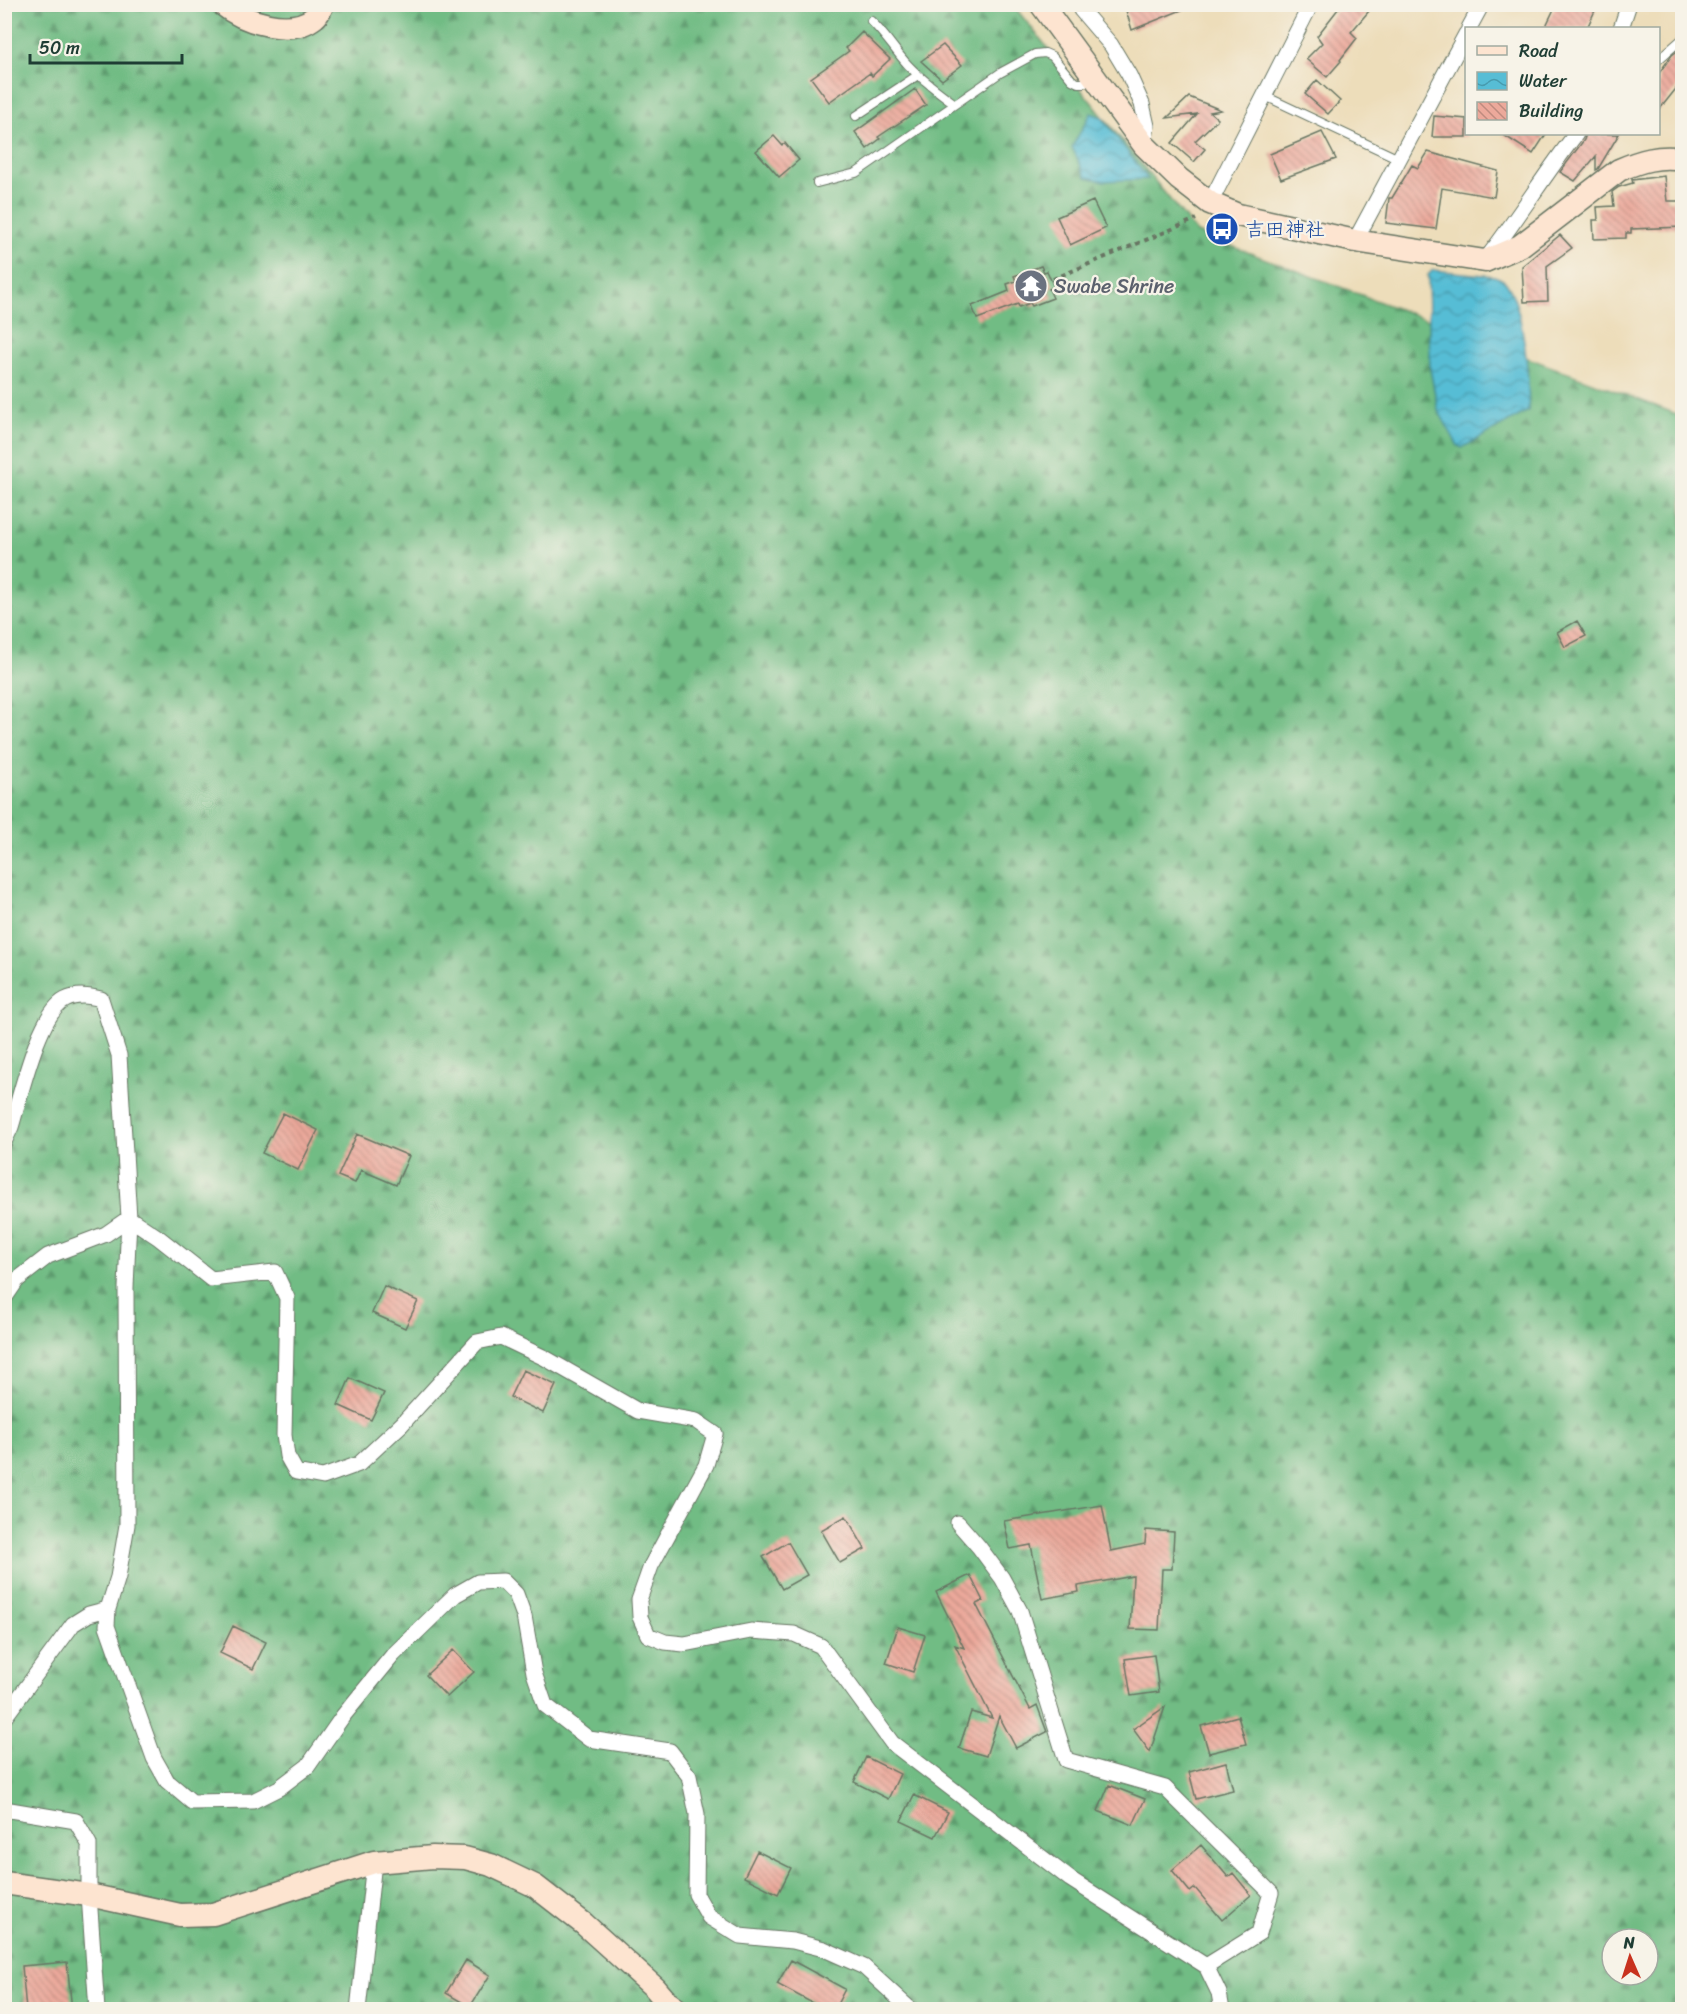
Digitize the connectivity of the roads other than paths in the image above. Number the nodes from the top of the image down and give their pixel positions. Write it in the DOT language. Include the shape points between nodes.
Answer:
graph roads {
  1 [pos="222,4"];
  2 [pos="323,4"];
  3 [pos="1041,4"];
  4 [pos="1311,4"];
  5 [pos="1482,4"];
  6 [pos="1629,4"];
  7 [pos="1084,6"];
  8 [pos="871,21"];
  9 [pos="1470,27"];
  10 [pos="1621,27"];
  11 [pos="1465,38"];
  12 [pos="1683,39"];
  13 [pos="1660,59"];
  14 [pos="918,75"];
  15 [pos="1096,79"];
  16 [pos="1265,96"];
  17 [pos="956,104"];
  18 [pos="856,116"];
  19 [pos="1683,123"];
  20 [pos="1575,135"];
  21 [pos="1144,146"];
  22 [pos="1399,159"];
  23 [pos="1680,159"];
  24 [pos="817,183"];
  25 [pos="1214,205"];
  26 [pos="1355,241"];
  27 [pos="1485,261"];
  28 [pos="4,1142"];
  29 [pos="129,1218"];
  30 [pos="4,1299"];
  31 [pos="958,1523"];
  32 [pos="108,1609"];
  33 [pos="4,1718"];
  34 [pos="4,1809"];
  35 [pos="374,1862"];
  36 [pos="4,1883"];
  37 [pos="89,1895"];
  38 [pos="1206,1966"];
  39 [pos="670,2007"];
  40 [pos="97,2010"];
  41 [pos="358,2010"];
  42 [pos="911,2010"];
  43 [pos="1222,2010"];
  1 -- 2 [label="street" via="234,14 279,27 300,25 317,16"];
  3 -- 15 [label="street"];
  4 -- 16 [label="street"];
  5 -- 9 [label="street"];
  6 -- 10 [label="street"];
  7 -- 21 [label="street" via="1129,75 1142,104 1147,126"];
  8 -- 14 [label="lane"];
  11 -- 22 [label="street"];
  12 -- 13 [label="lane"];
  14 -- 17 [label="lane"];
  14 -- 18 [label="lane"];
  15 -- 17 [label="lane" via="1078,83 1052,56 1035,54"];
  15 -- 21 [label="street"];
  16 -- 22 [label="lane"];
  16 -- 25 [label="street"];
  17 -- 24 [label="lane" via="856,173"];
  19 -- 23 [label="lane"];
  20 -- 27 [label="street"];
  21 -- 25 [label="street"];
  22 -- 26 [label="street"];
  23 -- 27 [label="street" via="1657,158 1619,170 1520,246"];
  25 -- 26 [label="street" via="1238,215"];
  26 -- 27 [label="street"];
  28 -- 29 [label="street" via="42,1027 54,1009 64,1000 85,995 101,999 119,1055"];
  29 -- 30 [label="street" via="106,1234 48,1256 17,1280"];
  29 -- 32 [label="street" via="127,1525"];
  29 -- 38 [label="street" via="211,1279 275,1272 287,1298 284,1435 287,1456 296,1472 323,1477 359,1464 402,1424 477,1342 501,1337 638,1411 696,1421 715,1434 706,1465 651,1566 639,1600 639,1617 648,1635 684,1644 751,1631 772,1632 794,1634 821,1646 892,1743 1070,1879"];
  31 -- 38 [label="street" via="1002,1578 1020,1611 1066,1760 1165,1788 1271,1893 1259,1933"];
  32 -- 33 [label="street" via="73,1624"];
  32 -- 42 [label="street" via="107,1626 154,1758 167,1781 192,1802 253,1801 308,1766 393,1655 455,1595 478,1582 503,1581 516,1594 524,1616 534,1673 545,1705 589,1739 670,1751 689,1776 697,1815 696,1894 709,1917 740,1936 793,1941 824,1949 864,1967"];
  34 -- 37 [label="street" via="76,1821 89,1844"];
  35 -- 37 [label="street" via="213,1914 180,1915"];
  35 -- 39 [label="street" via="465,1858 491,1865 535,1886 584,1924 655,1988"];
  35 -- 41 [label="street"];
  36 -- 37 [label="street"];
  37 -- 40 [label="street"];
  38 -- 43 [label="street"];
}
